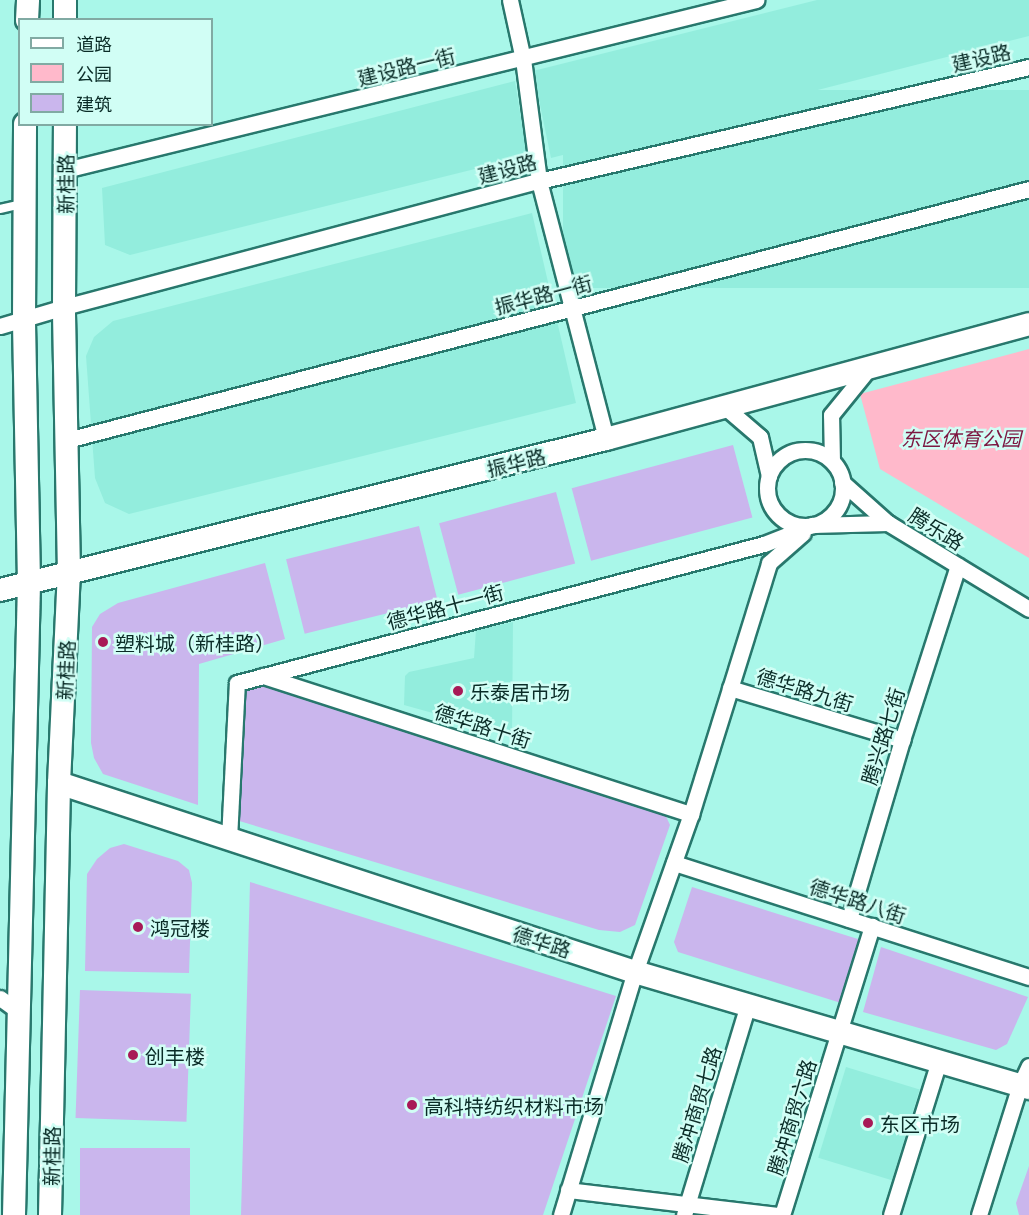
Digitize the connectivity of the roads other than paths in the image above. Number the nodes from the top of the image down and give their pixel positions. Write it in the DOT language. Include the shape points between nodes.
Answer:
graph roads {
  1 [pos="28,0"];
  2 [pos="65,0"];
  3 [pos="510,0"];
  4 [pos="756,0"];
  5 [pos="27,18"];
  6 [pos="65,18"];
  7 [pos="523,59"];
  8 [pos="1029,67"];
  9 [pos="25,126"];
  10 [pos="65,126"];
  11 [pos="65,170"];
  12 [pos="539,181"];
  13 [pos="1029,189"];
  14 [pos="23,204"];
  15 [pos="0,209"];
  16 [pos="64,307"];
  17 [pos="572,308"];
  18 [pos="24,320"];
  19 [pos="1029,324"];
  20 [pos="0,326"];
  21 [pos="870,367"];
  22 [pos="725,407"];
  23 [pos="606,439"];
  24 [pos="67,440"];
  25 [pos="832,460"];
  26 [pos="769,476"];
  27 [pos="842,482"];
  28 [pos="888,523"];
  29 [pos="812,525"];
  30 [pos="958,566"];
  31 [pos="69,574"];
  32 [pos="29,583"];
  33 [pos="0,591"];
  34 [pos="1029,609"];
  35 [pos="261,676"];
  36 [pos="730,688"];
  37 [pos="902,740"];
  38 [pos="59,783"];
  39 [pos="691,814"];
  40 [pos="229,839"];
  41 [pos="674,863"];
  42 [pos="849,919"];
  43 [pos="873,926"];
  44 [pos="635,972"];
  45 [pos="1029,976"];
  46 [pos="0,998"];
  47 [pos="748,1005"];
  48 [pos="19,1012"];
  49 [pos="840,1032"];
  50 [pos="939,1061"];
  51 [pos="1026,1079"];
  52 [pos="568,1190"];
  53 [pos="685,1209"];
  54 [pos="14,1215"];
  55 [pos="50,1215"];
  56 [pos="561,1215"];
  57 [pos="781,1215"];
  58 [pos="891,1215"];
  59 [pos="978,1215"];
  1 -- 5 [label="street"];
  2 -- 6 [label="street"];
  3 -- 7 [label="street"];
  4 -- 7 [label="street, 建设路一街"];
  7 -- 11 [label="street, 建设路一街"];
  7 -- 12 [label="street"];
  8 -- 12 [label="street, 建设路"];
  9 -- 14 [label="street, 新桂路"];
  10 -- 11 [label="street, 新桂路"];
  11 -- 16 [label="street, 新桂路"];
  12 -- 16 [label="street, 建设路"];
  12 -- 17 [label="street"];
  13 -- 17 [label="street, 振华路一街"];
  14 -- 15 [label="lane"];
  14 -- 18 [label="street, 新桂路"];
  16 -- 18 [label="street, 建设路"];
  16 -- 24 [label="street, 新桂路"];
  17 -- 23 [label="street"];
  17 -- 24 [label="street, 振华路一街"];
  18 -- 20 [label="street, 建设路"];
  18 -- 32 [label="street, 新桂路"];
  19 -- 21 [label="street, 振华路"];
  21 -- 22 [label="street, 振华路"];
  21 -- 25 [label="street" via="831,415"];
  22 -- 23 [label="street, 振华路"];
  22 -- 26 [label="street" via="760,437"];
  23 -- 31 [label="street, 振华路"];
  24 -- 31 [label="street, 新桂路"];
  25 -- 26 [label="street" via="810,450 797,451 775,464"];
  25 -- 27 [label="street"];
  26 -- 29 [label="street" via="767,489 776,513 786,521"];
  27 -- 28 [label="street"];
  27 -- 29 [label="street" via="839,504 832,514"];
  28 -- 29 [label="street, 腾乐路"];
  28 -- 30 [label="street, 腾乐路"];
  29 -- 35 [label="street, 德华路十一街" via="764,544"];
  29 -- 36 [label="street" via="769,563"];
  30 -- 34 [label="street, 腾乐路"];
  30 -- 37 [label="street, 腾兴路七街"];
  31 -- 32 [label="street, 振华路"];
  31 -- 38 [label="street, 新桂路"];
  32 -- 33 [label="street, 振华路"];
  32 -- 48 [label="street, 新桂路"];
  35 -- 39 [label="street, 德华路十街"];
  35 -- 40 [label="street, 德华路十一街" via="237,683"];
  36 -- 37 [label="street, 德华路九街"];
  36 -- 39 [label="street"];
  37 -- 42 [label="street, 腾兴路七街"];
  38 -- 40 [label="street, 德华路"];
  38 -- 55 [label="street, 新桂路"];
  39 -- 41 [label="street"];
  40 -- 44 [label="street, 德华路"];
  41 -- 42 [label="street, 德华路八街"];
  41 -- 44 [label="street"];
  42 -- 43 [label="street, 德华路八街"];
  43 -- 45 [label="street, 德华路八街"];
  43 -- 49 [label="street, 腾冲商贸六路"];
  44 -- 47 [label="street, 德华路"];
  44 -- 52 [label="street"];
  46 -- 48 [label="street"];
  47 -- 49 [label="street, 德华路"];
  47 -- 53 [label="street, 腾冲商贸七路"];
  48 -- 54 [label="street, 新桂路"];
  49 -- 50 [label="street, 德华路"];
  49 -- 57 [label="street, 腾冲商贸六路"];
  50 -- 51 [label="street, 德华路"];
  50 -- 58 [label="street"];
  51 -- 59 [label="street"];
  52 -- 53 [label="street"];
  52 -- 56 [label="street"];
  53 -- 57 [label="street"];
}
